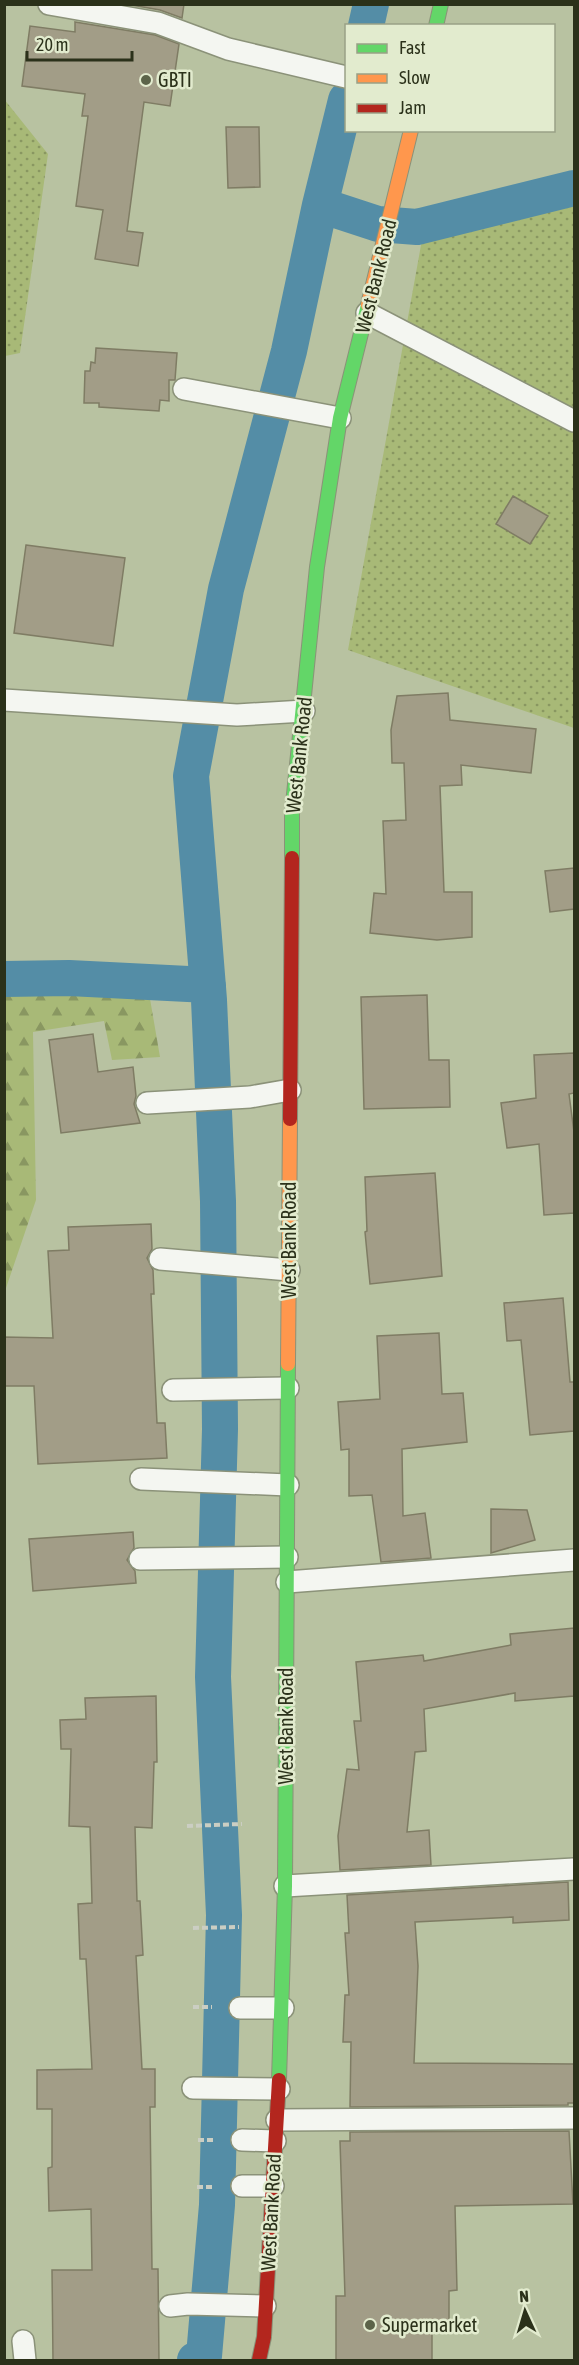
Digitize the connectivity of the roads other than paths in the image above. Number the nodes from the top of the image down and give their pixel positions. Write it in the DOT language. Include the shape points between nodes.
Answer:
graph roads {
  1 [pos="49,4"];
  2 [pos="441,4"];
  3 [pos="436,24"];
  4 [pos="345,77"];
  5 [pos="410,132"];
  6 [pos="367,314"];
  7 [pos="184,389"];
  8 [pos="340,418"];
  9 [pos="574,421"];
  10 [pos="4,700"];
  11 [pos="304,711"];
  12 [pos="290,1090"];
  13 [pos="147,1103"];
  14 [pos="160,1258"];
  15 [pos="289,1270"];
  16 [pos="288,1388"];
  17 [pos="173,1390"];
  18 [pos="141,1479"];
  19 [pos="288,1485"];
  20 [pos="287,1557"];
  21 [pos="140,1559"];
  22 [pos="574,1560"];
  23 [pos="287,1582"];
  24 [pos="574,1869"];
  25 [pos="285,1886"];
  26 [pos="240,2008"];
  27 [pos="283,2008"];
  28 [pos="193,2088"];
  29 [pos="279,2089"];
  30 [pos="574,2118"];
  31 [pos="276,2130"];
  32 [pos="242,2140"];
  33 [pos="242,2186"];
  34 [pos="273,2186"];
  35 [pos="179,2305"];
  36 [pos="265,2306"];
  37 [pos="259,2361"];
  1 -- 4 [label="lane" via="158,23 228,49"];
  2 -- 3 [label="main road"];
  5 -- 6 [label="main road, West Bank Road"];
  6 -- 8 [label="main road, West Bank Road"];
  6 -- 9 [label="lane"];
  7 -- 8 [label="lane"];
  8 -- 11 [label="main road, West Bank Road" via="317,567"];
  10 -- 11 [label="lane" via="237,715"];
  11 -- 12 [label="main road, West Bank Road" via="292,814"];
  12 -- 13 [label="lane" via="250,1097"];
  12 -- 15 [label="main road, West Bank Road"];
  14 -- 15 [label="lane"];
  15 -- 16 [label="main road, West Bank Road"];
  16 -- 17 [label="lane"];
  16 -- 19 [label="main road, West Bank Road"];
  18 -- 19 [label="lane"];
  19 -- 20 [label="main road, West Bank Road"];
  20 -- 21 [label="lane"];
  20 -- 23 [label="main road, West Bank Road"];
  22 -- 23 [label="lane"];
  23 -- 25 [label="main road, West Bank Road"];
  24 -- 25 [label="lane"];
  25 -- 27 [label="main road, West Bank Road"];
  26 -- 27 [label="lane"];
  27 -- 29 [label="main road, West Bank Road"];
  28 -- 29 [label="lane"];
  29 -- 31 [label="main road, West Bank Road"];
  30 -- 31 [label="lane"];
  31 -- 32 [label="lane"];
  31 -- 34 [label="main road, West Bank Road"];
  33 -- 34 [label="lane"];
  34 -- 36 [label="main road, West Bank Road"];
  35 -- 36 [label="lane"];
  36 -- 37 [label="main road, West Bank Road"];
}
